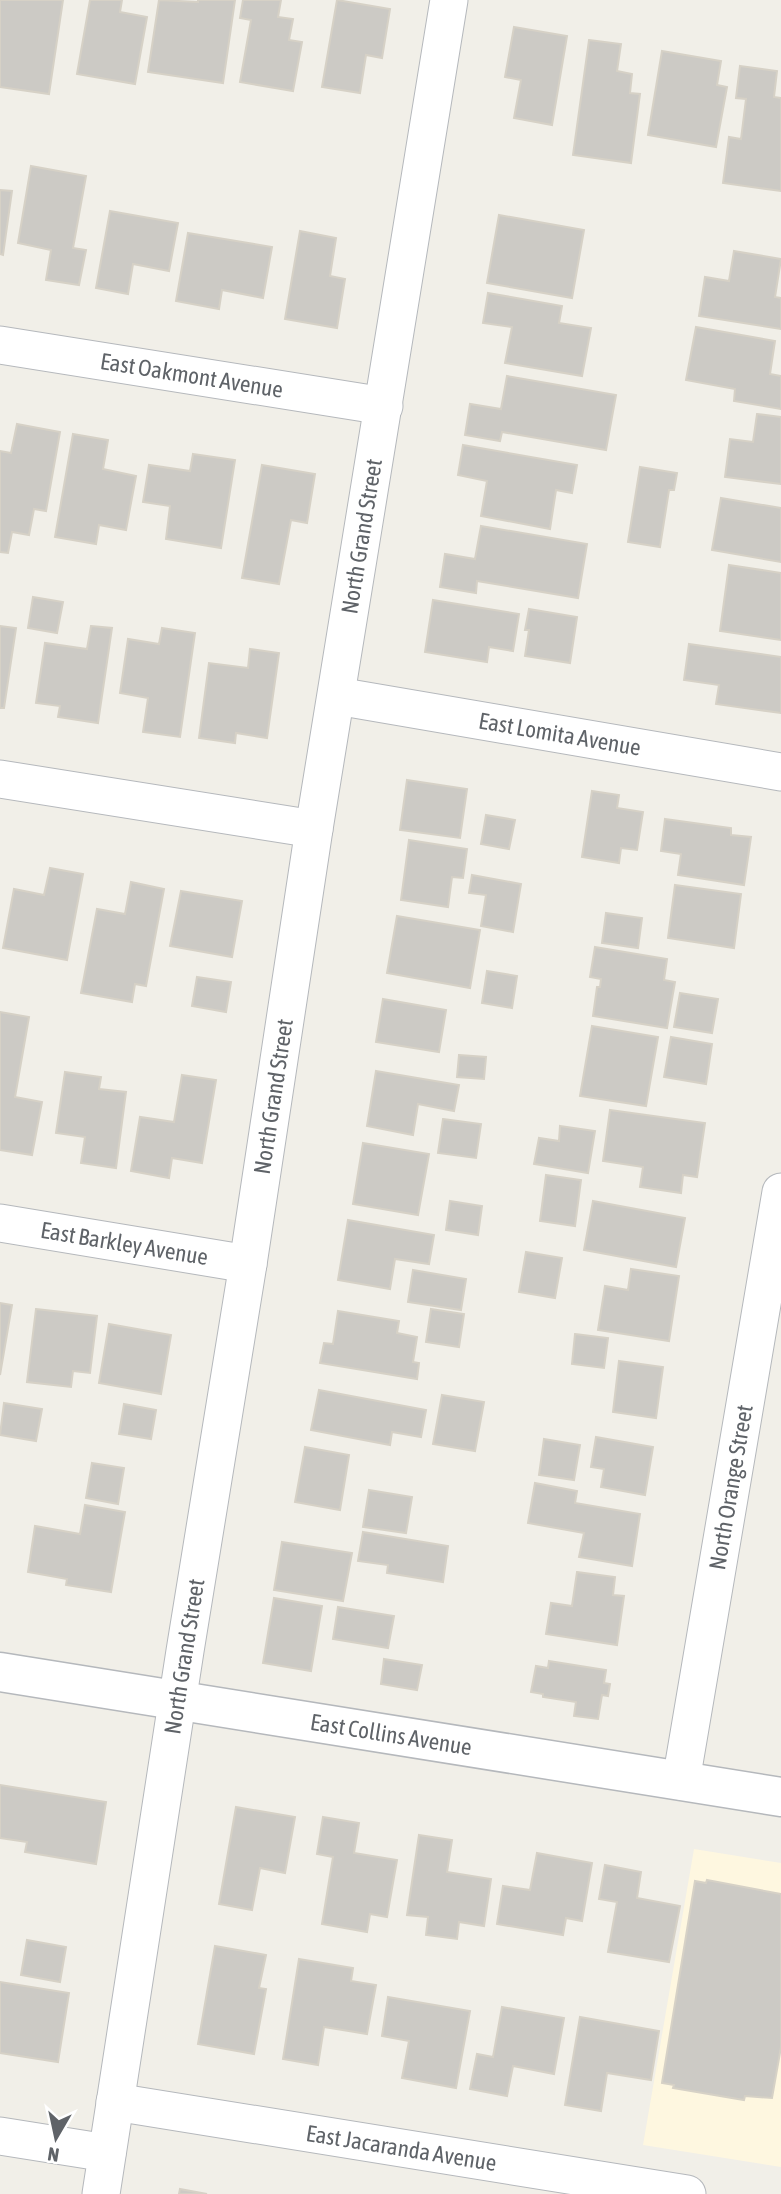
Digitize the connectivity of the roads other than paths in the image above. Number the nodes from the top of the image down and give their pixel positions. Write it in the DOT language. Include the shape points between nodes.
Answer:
graph roads {
  1 [pos="449,0"];
  2 [pos="0,345"];
  3 [pos="384,406"];
  4 [pos="337,696"];
  5 [pos="781,772"];
  6 [pos="0,779"];
  7 [pos="314,829"];
  8 [pos="781,1192"];
  9 [pos="0,1223"];
  10 [pos="248,1264"];
  11 [pos="0,1672"];
  12 [pos="177,1702"];
  13 [pos="681,1782"];
  14 [pos="781,1797"];
  15 [pos="115,2102"];
  16 [pos="0,2136"];
  17 [pos="107,2153"];
  18 [pos="101,2194"];
  19 [pos="687,2194"];
  1 -- 3 [label="street, North Grand Street"];
  2 -- 3 [label="street, East Oakmont Avenue"];
  3 -- 4 [label="street, North Grand Street"];
  4 -- 5 [label="street, East Lomita Avenue"];
  4 -- 7 [label="street, North Grand Street"];
  6 -- 7 [label="street"];
  7 -- 10 [label="street, North Grand Street"];
  8 -- 13 [label="street, North Orange Street"];
  9 -- 10 [label="street, East Barkley Avenue"];
  10 -- 12 [label="street, North Grand Street"];
  11 -- 12 [label="street, East Collins Avenue"];
  12 -- 13 [label="street, East Collins Avenue"];
  12 -- 15 [label="street, North Grand Street"];
  13 -- 14 [label="street, East Collins Avenue"];
  15 -- 17 [label="street, North Grand Street"];
  15 -- 19 [label="street, East Jacaranda Avenue"];
  16 -- 17 [label="street"];
  17 -- 18 [label="street, North Grand Street"];
}
